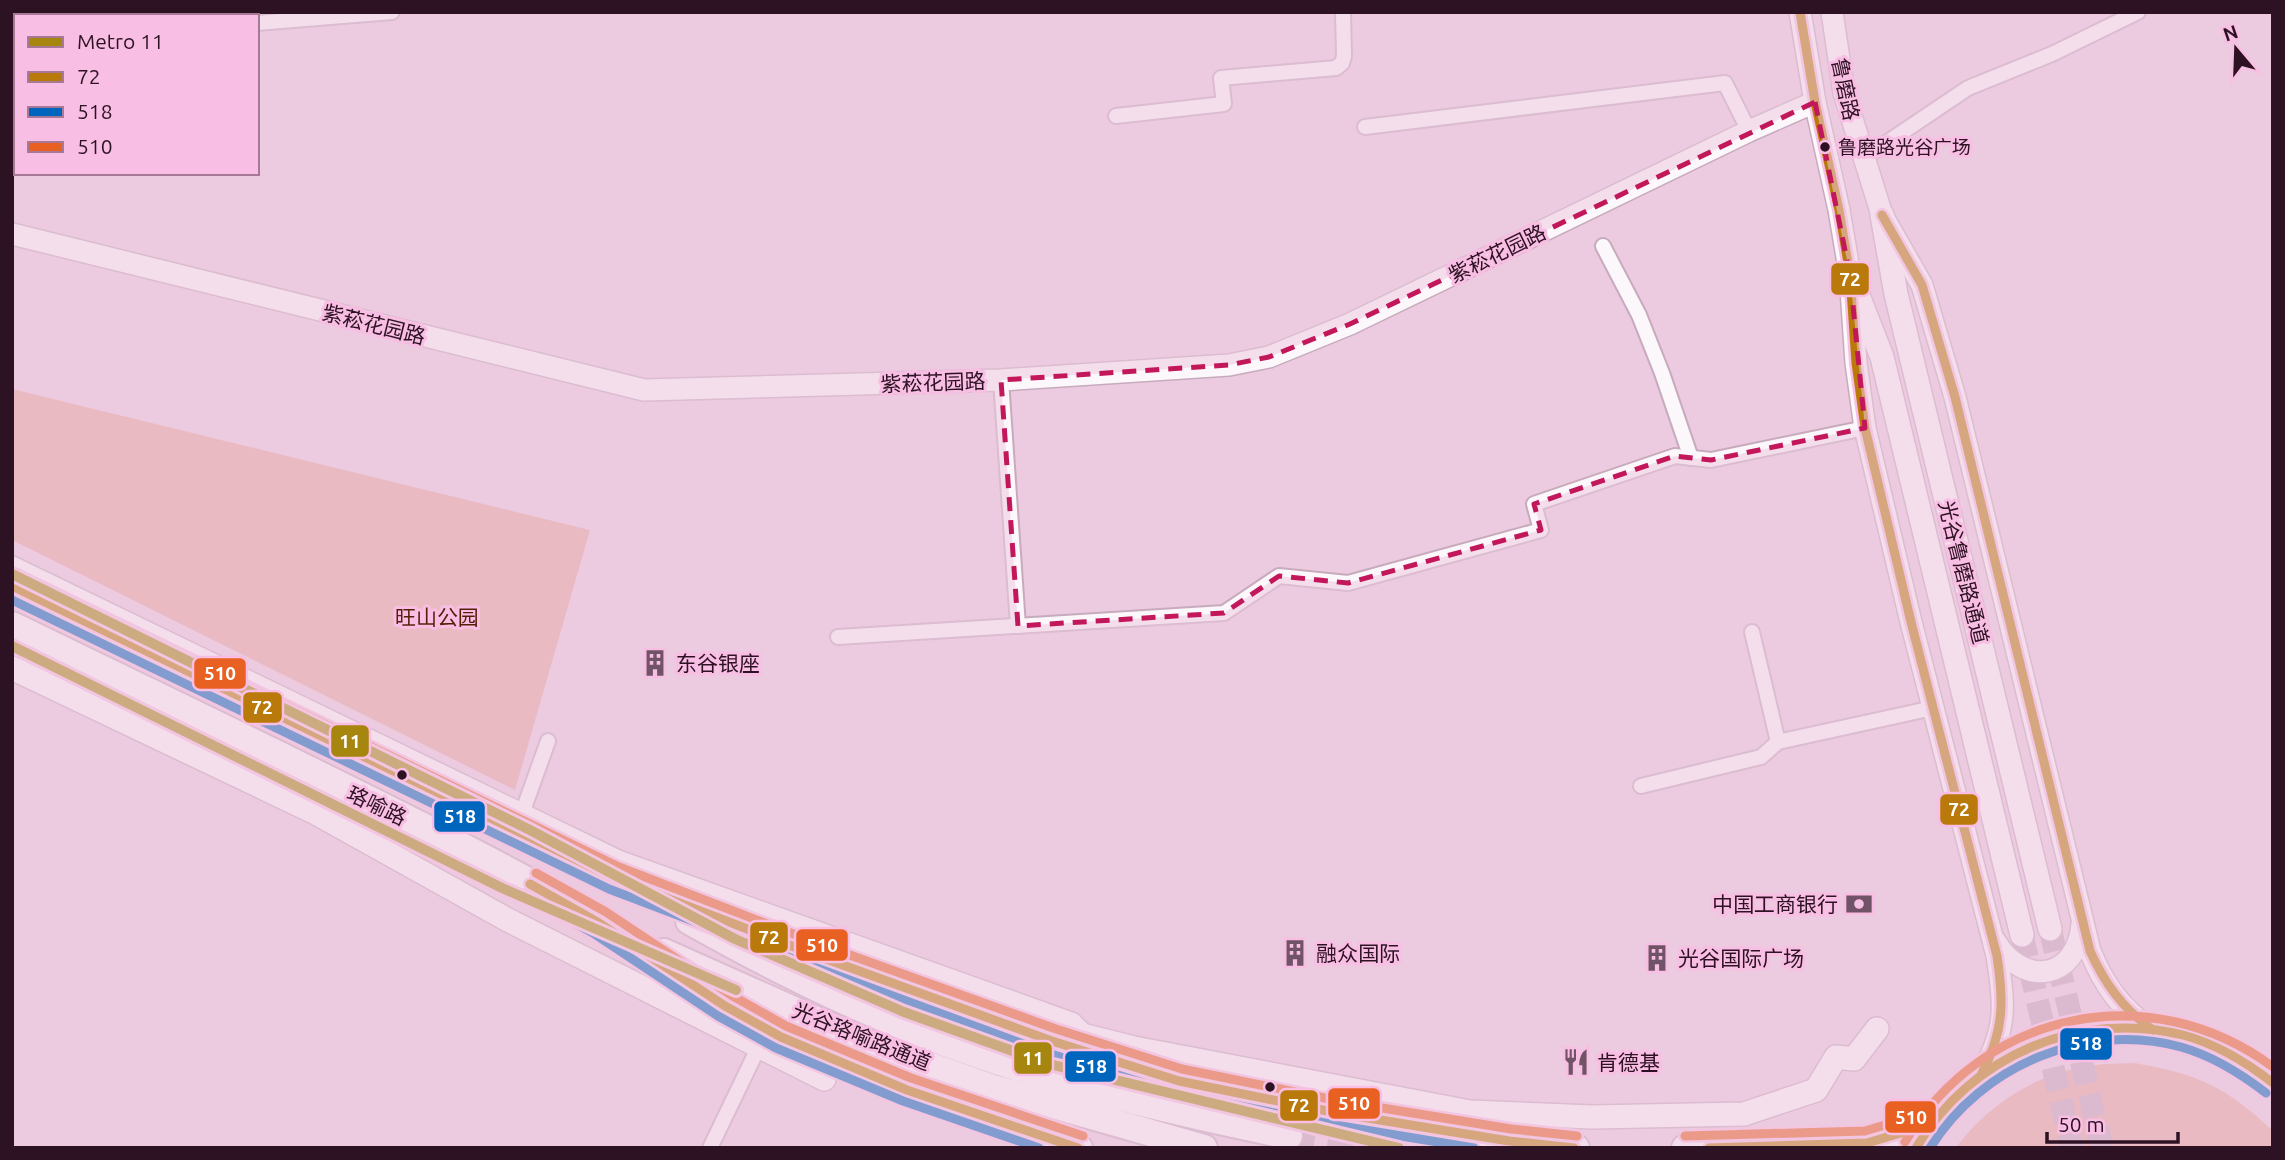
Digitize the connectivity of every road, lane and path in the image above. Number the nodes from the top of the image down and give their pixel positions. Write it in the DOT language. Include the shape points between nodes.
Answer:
graph roads {
  1 [pos="392,12"];
  2 [pos="1343,12"];
  3 [pos="1800,12"];
  4 [pos="1832,12"];
  5 [pos="2138,12"];
  6 [pos="259,23"];
  7 [pos="1815,102"];
  8 [pos="1116,116"];
  9 [pos="1364,127"];
  10 [pos="1749,131"];
  11 [pos="1864,158"];
  12 [pos="1882,215"];
  13 [pos="12,234"];
  14 [pos="1603,246"];
  15 [pos="1850,275"];
  16 [pos="1001,380"];
  17 [pos="1865,428"];
  18 [pos="1691,458"];
  19 [pos="12,568"];
  20 [pos="12,586"];
  21 [pos="12,625"];
  22 [pos="1018,626"];
  23 [pos="1752,632"];
  24 [pos="838,637"];
  25 [pos="12,667"];
  26 [pos="1933,708"];
  27 [pos="548,741"];
  28 [pos="1778,742"];
  29 [pos="1641,786"];
  30 [pos="518,822"];
  31 [pos="614,878"];
  32 [pos="2082,924"];
  33 [pos="608,928"];
  34 [pos="2050,929"];
  35 [pos="2022,935"];
  36 [pos="1992,936"];
  37 [pos="1877,1029"];
  38 [pos="2153,1030"];
  39 [pos="763,1037"];
  40 [pos="2273,1061"];
  41 [pos="2246,1062"];
  42 [pos="1982,1073"];
  43 [pos="824,1079"];
  44 [pos="2273,1083"];
  45 [pos="1931,1124"];
  46 [pos="1289,1136"];
  47 [pos="709,1148"];
  48 [pos="1079,1148"];
  49 [pos="1205,1148"];
  50 [pos="1576,1148"];
  51 [pos="1685,1148"];
  52 [pos="1916,1148"];
  1 -- 6 [label="street"];
  2 -- 8 [label="street" via="1344,56 1336,68 1221,78 1224,104"];
  3 -- 7 [label="main road, 鲁磨路"];
  4 -- 11 [label="main road, 鲁磨路" via="1844,93"];
  5 -- 11 [label="street" via="1968,88"];
  7 -- 10 [label="main road, 紫菘花园路"];
  7 -- 15 [label="main road, 鲁磨路"];
  9 -- 10 [label="street" via="1724,83"];
  10 -- 16 [label="main road, 紫菘花园路" via="1350,324 1269,357 1228,365"];
  11 -- 12 [label="main road, 鲁磨路"];
  12 -- 32 [label="main road, 鲁磨路" via="1922,285 1955,397"];
  12 -- 34 [label="main road, 光谷鲁磨路通道" via="1896,294"];
  13 -- 16 [label="main road, 紫菘花园路" via="644,390"];
  14 -- 18 [label="street" via="1639,315"];
  15 -- 17 [label="main road, 鲁磨路"];
  15 -- 35 [label="main road, 光谷鲁磨路通道" via="1882,357"];
  16 -- 22 [label="street"];
  17 -- 18 [label="street" via="1711,460"];
  17 -- 26 [label="main road, 鲁磨路"];
  18 -- 22 [label="street" via="1675,456 1534,504 1541,530 1348,583 1279,576 1224,613"];
  19 -- 30 [label="main road"];
  20 -- 30 [label="highway, 珞喻路"];
  21 -- 33 [label="highway, 珞喻路" via="486,859"];
  22 -- 24 [label="street"];
  23 -- 28 [label="street"];
  25 -- 39 [label="main road" via="314,812 506,919"];
  26 -- 28 [label="street"];
  26 -- 36 [label="main road, 鲁磨路"];
  27 -- 30 [label="street"];
  28 -- 29 [label="street" via="1761,757"];
  30 -- 31 [label="highway, 珞喻路"];
  30 -- 37 [label="main road" via="1071,1024 1082,1035 1470,1112 1592,1117 1744,1114 1816,1090 1836,1057 1854,1059"];
  31 -- 46 [label="highway, 光谷珞喻路通道" via="784,974 976,1054 1084,1088"];
  31 -- 50 [label="highway, 珞喻路" via="1052,1041 1179,1081 1350,1115"];
  32 -- 36 [label="main road" via="2072,956 2045,972 2014,965"];
  32 -- 38 [label="main road, 鲁磨路" via="2108,988 2137,1020"];
  33 -- 39 [label="highway, 珞喻路"];
  33 -- 49 [label="highway, 光谷珞喻路通道" via="872,1045 993,1088"];
  36 -- 42 [label="main road, 鲁磨路" via="2003,1020 1997,1047"];
  38 -- 41 [label="highway" via="2217,1047"];
  38 -- 42 [label="highway" via="2081,1031 2046,1040"];
  39 -- 43 [label="main road"];
  39 -- 47 [label="street"];
  39 -- 48 [label="highway, 珞喻路"];
  40 -- 41 [label="highway"];
  41 -- 44 [label="highway"];
  42 -- 45 [label="highway"];
  45 -- 51 [label="highway" via="1867,1143"];
  45 -- 52 [label="highway"];
}
